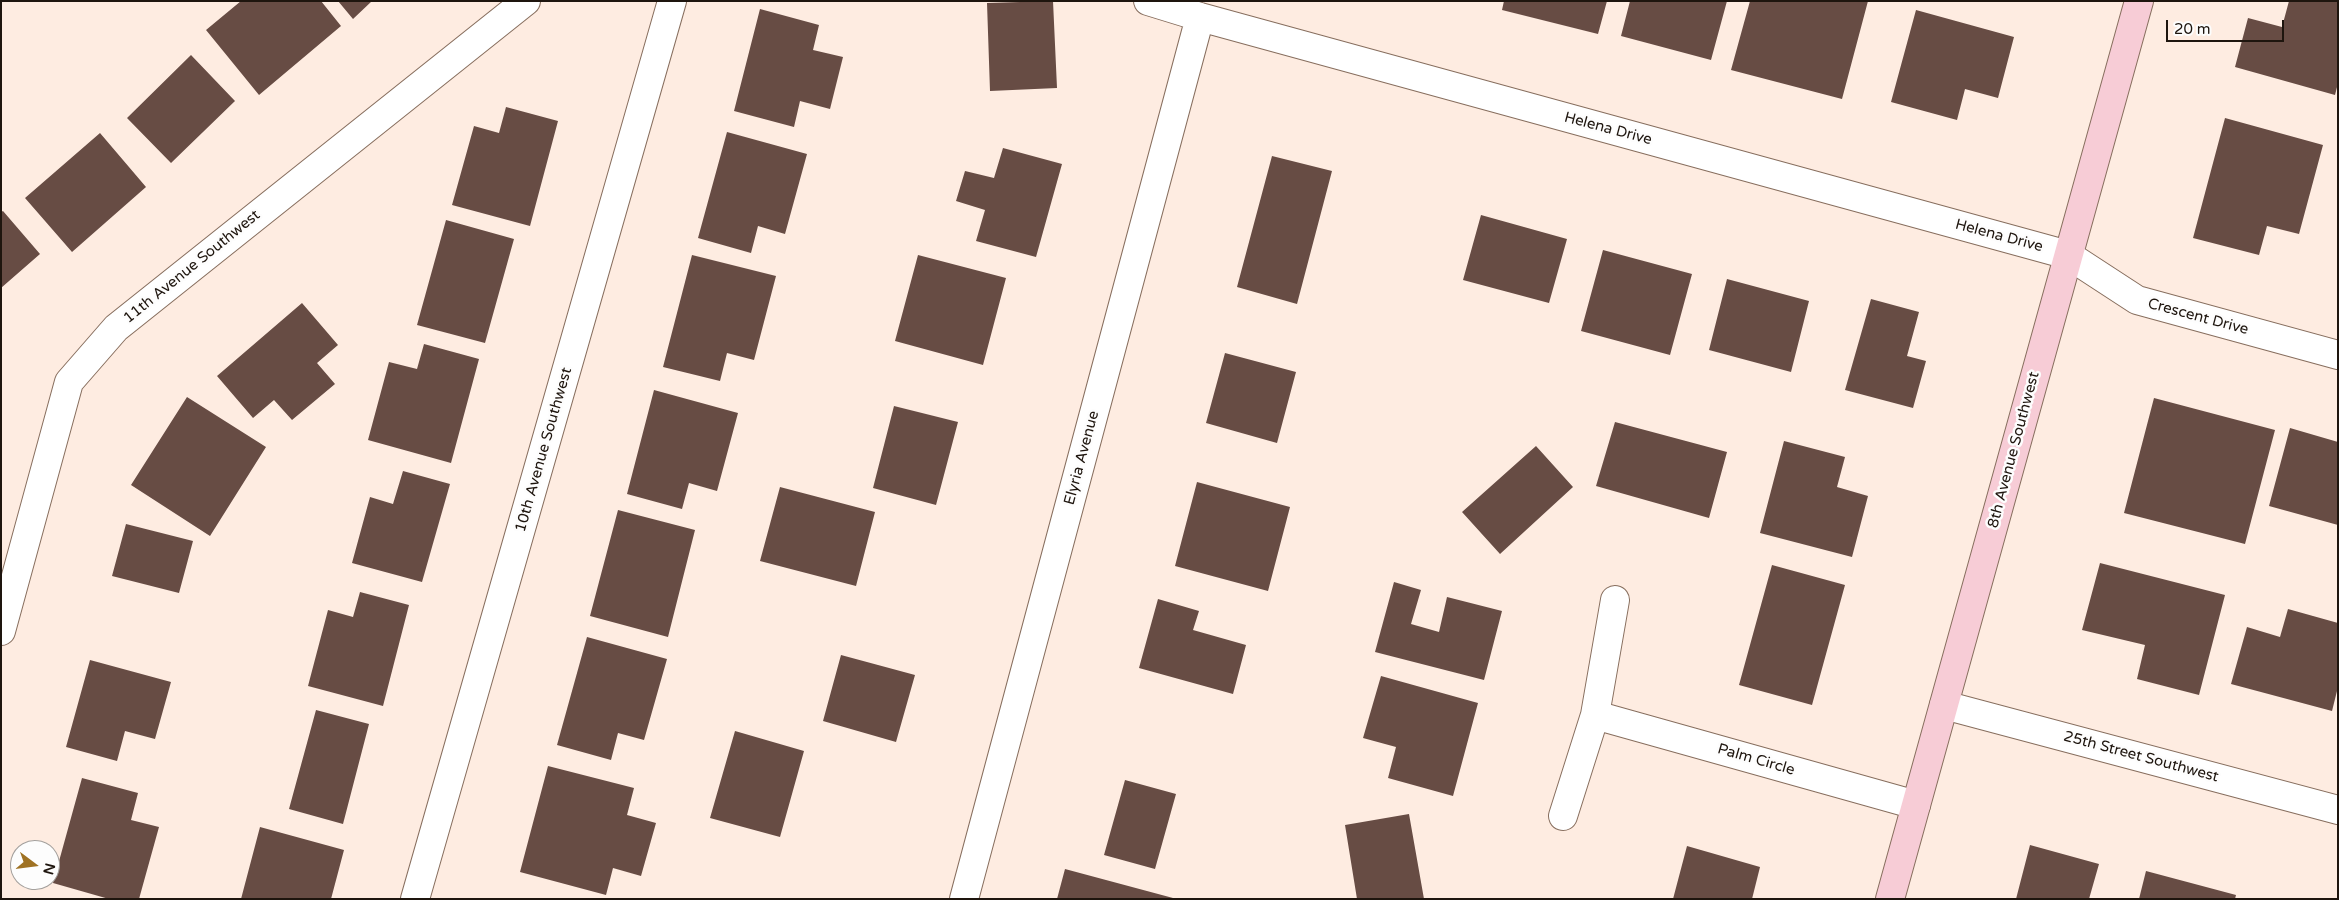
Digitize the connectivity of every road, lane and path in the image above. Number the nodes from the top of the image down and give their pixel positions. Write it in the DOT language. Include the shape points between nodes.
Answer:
graph roads {
  1 [pos="526,1"];
  2 [pos="672,1"];
  3 [pos="1148,1"];
  4 [pos="2139,1"];
  5 [pos="1200,17"];
  6 [pos="2068,255"];
  7 [pos="2338,356"];
  8 [pos="1615,600"];
  9 [pos="1,630"];
  10 [pos="1944,704"];
  11 [pos="1595,715"];
  12 [pos="1916,805"];
  13 [pos="2338,810"];
  14 [pos="1563,816"];
  15 [pos="415,899"];
  16 [pos="964,899"];
  17 [pos="1890,899"];
  1 -- 9 [label="street, 11th Avenue Southwest" via="116,328 69,382"];
  2 -- 15 [label="street, 10th Avenue Southwest"];
  3 -- 5 [label="street, Helena Drive"];
  4 -- 6 [label="street, 8th Avenue Southwest"];
  5 -- 6 [label="street, Helena Drive"];
  5 -- 16 [label="street, Elyria Avenue"];
  6 -- 7 [label="street, Crescent Drive" via="2137,300"];
  6 -- 10 [label="street, 8th Avenue Southwest"];
  8 -- 11 [label="street"];
  10 -- 12 [label="street, 8th Avenue Southwest"];
  10 -- 13 [label="street, 25th Street Southwest"];
  11 -- 12 [label="street, Palm Circle"];
  11 -- 14 [label="street"];
  12 -- 17 [label="street, 8th Avenue Southwest"];
}
